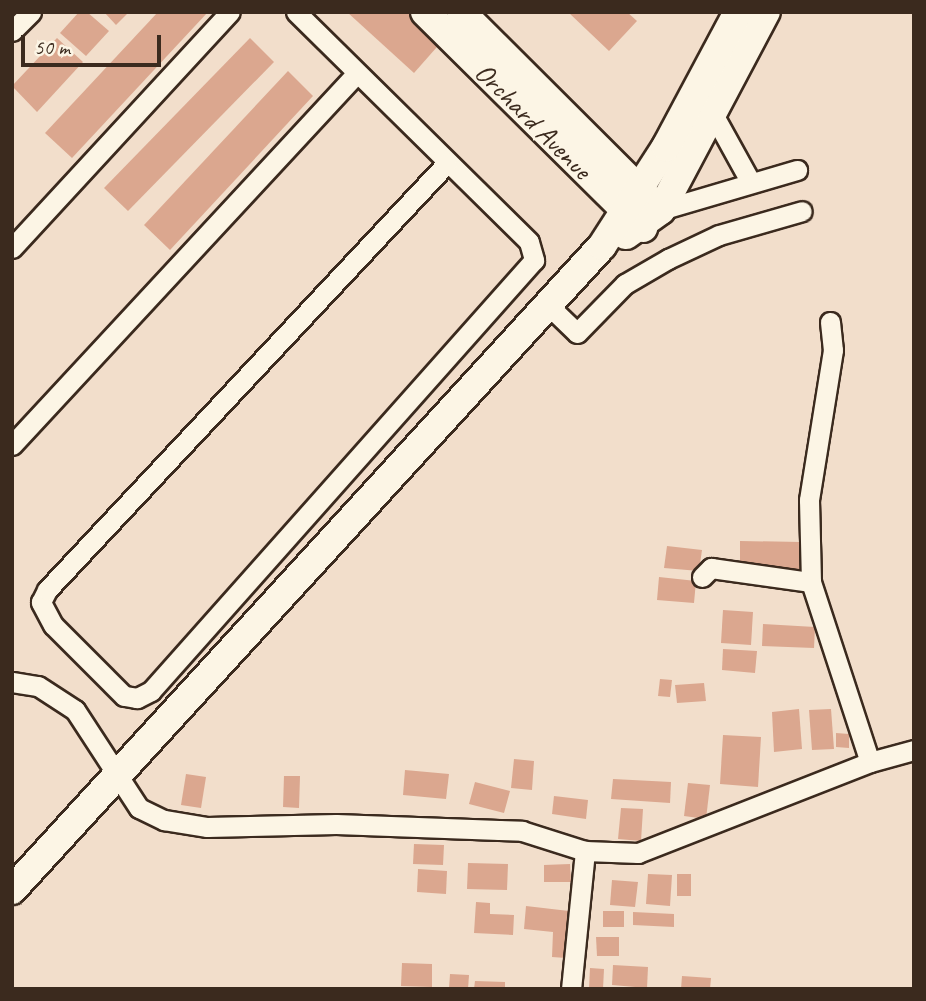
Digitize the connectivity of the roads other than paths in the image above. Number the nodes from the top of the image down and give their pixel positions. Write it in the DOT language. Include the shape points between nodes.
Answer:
graph roads {
  1 [pos="31,12"];
  2 [pos="230,12"];
  3 [pos="296,12"];
  4 [pos="425,12"];
  5 [pos="461,12"];
  6 [pos="738,12"];
  7 [pos="766,12"];
  8 [pos="12,32"];
  9 [pos="357,73"];
  10 [pos="713,114"];
  11 [pos="592,162"];
  12 [pos="447,163"];
  13 [pos="797,170"];
  14 [pos="750,181"];
  15 [pos="630,200"];
  16 [pos="802,211"];
  17 [pos="652,218"];
  18 [pos="602,246"];
  19 [pos="12,248"];
  20 [pos="548,305"];
  21 [pos="830,322"];
  22 [pos="12,445"];
  23 [pos="702,577"];
  24 [pos="811,582"];
  25 [pos="12,682"];
  26 [pos="914,750"];
  27 [pos="870,762"];
  28 [pos="118,776"];
  29 [pos="584,851"];
  30 [pos="12,890"];
  31 [pos="571,989"];
  1 -- 8 [label="street"];
  2 -- 19 [label="street"];
  3 -- 9 [label="street"];
  4 -- 11 [label="street, Orchard Avenue"];
  5 -- 11 [label="street, Orchard Avenue"];
  6 -- 15 [label="street"];
  7 -- 10 [label="street"];
  9 -- 12 [label="street"];
  9 -- 22 [label="street"];
  10 -- 14 [label="street"];
  10 -- 17 [label="street"];
  11 -- 15 [label="street, Orchard Avenue"];
  12 -- 12 [label="street" via="529,242 535,253 532,265 151,691 137,698 124,696 53,625 41,602 47,590"];
  13 -- 14 [label="street"];
  14 -- 17 [label="street"];
  15 -- 17 [label="street, Orchard Avenue"];
  15 -- 18 [label="street"];
  16 -- 20 [label="street" via="719,235 668,259 625,285 577,332"];
  17 -- 18 [label="street"];
  18 -- 20 [label="street"];
  20 -- 28 [label="street"];
  21 -- 24 [label="street" via="833,350 809,500"];
  23 -- 24 [label="street" via="711,568"];
  24 -- 27 [label="street"];
  25 -- 28 [label="street" via="38,686 75,710"];
  26 -- 27 [label="street"];
  27 -- 29 [label="street" via="664,845 626,854"];
  28 -- 29 [label="street" via="139,808 174,822 207,827 336,824 522,831"];
  28 -- 30 [label="street"];
  29 -- 31 [label="street"];
}
